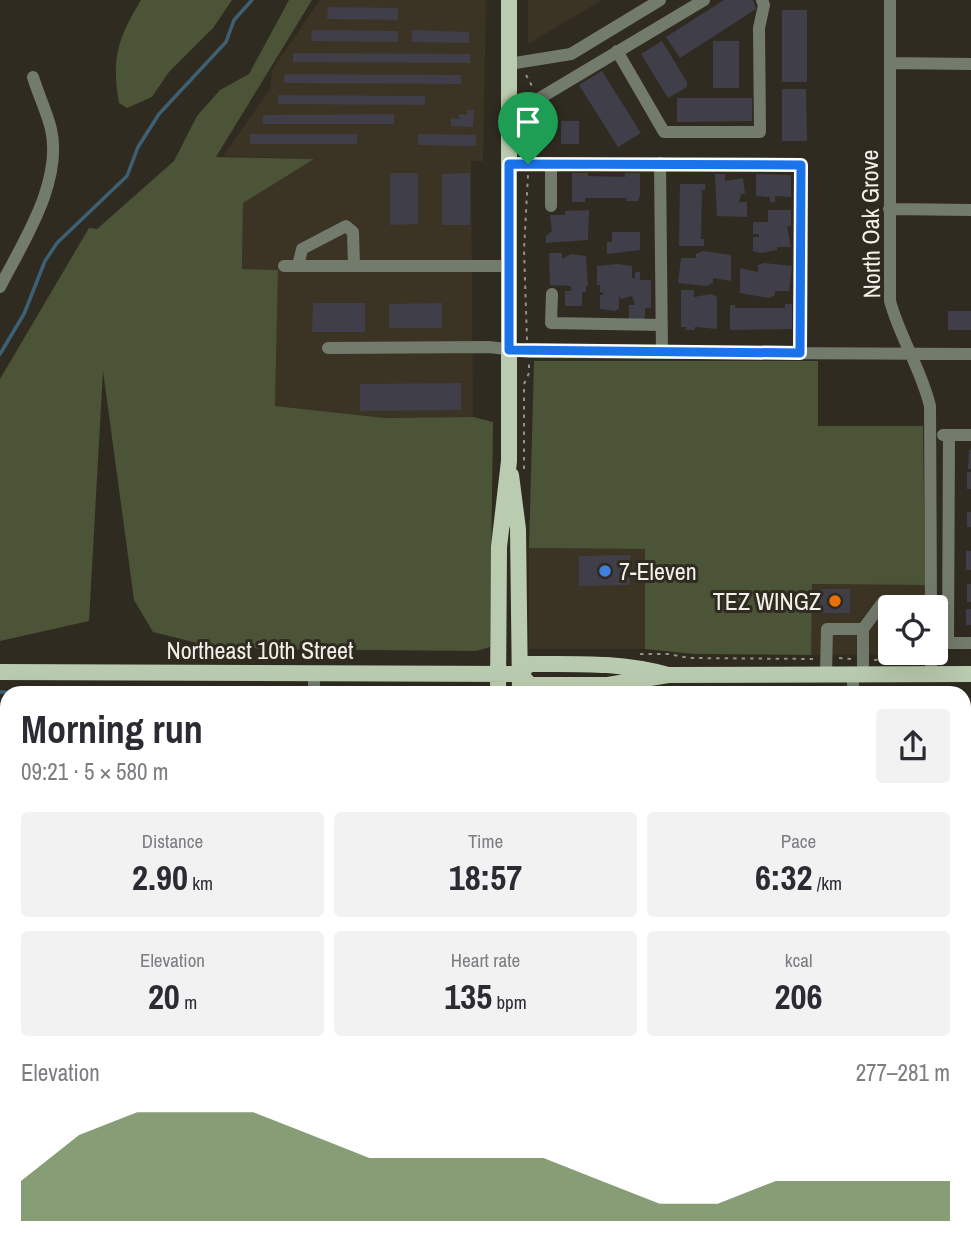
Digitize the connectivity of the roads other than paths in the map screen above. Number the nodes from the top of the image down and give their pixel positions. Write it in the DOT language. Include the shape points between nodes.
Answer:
graph roads {
  1 [pos="509,0"];
  2 [pos="660,0"];
  3 [pos="704,0"];
  4 [pos="762,0"];
  5 [pos="890,0"];
  6 [pos="617,51"];
  7 [pos="890,63"];
  8 [pos="971,64"];
  9 [pos="509,65"];
  10 [pos="33,78"];
  11 [pos="509,132"];
  12 [pos="660,163"];
  13 [pos="509,164"];
  14 [pos="551,164"];
  15 [pos="551,206"];
  16 [pos="889,209"];
  17 [pos="971,210"];
  18 [pos="284,265"];
  19 [pos="298,266"];
  20 [pos="354,266"];
  21 [pos="509,266"];
  22 [pos="0,287"];
  23 [pos="552,294"];
  24 [pos="661,325"];
  25 [pos="328,348"];
  26 [pos="509,350"];
  27 [pos="662,352"];
  28 [pos="800,353"];
  29 [pos="911,353"];
  30 [pos="971,354"];
  31 [pos="931,435"];
  32 [pos="949,435"];
  33 [pos="971,435"];
  34 [pos="509,461"];
  35 [pos="931,595"];
  36 [pos="878,609"];
  37 [pos="863,629"];
  38 [pos="971,643"];
  39 [pos="932,665"];
  40 [pos="826,667"];
  41 [pos="860,669"];
  42 [pos="0,672"];
  43 [pos="314,673"];
  44 [pos="498,674"];
  45 [pos="520,674"];
  46 [pos="932,674"];
  47 [pos="971,674"];
  48 [pos="314,686"];
  49 [pos="498,686"];
  50 [pos="520,686"];
  51 [pos="855,686"];
  1 -- 9 [label="main road"];
  2 -- 9 [label="street" via="571,54"];
  3 -- 6 [label="street"];
  4 -- 6 [label="street" via="760,132 664,132"];
  5 -- 7 [label="street, North Oak Grove"];
  6 -- 11 [label="street" via="540,98 541,132"];
  7 -- 8 [label="street"];
  7 -- 16 [label="street, North Oak Grove"];
  9 -- 11 [label="main road"];
  10 -- 22 [label="street" via="51,130 52,165 30,228"];
  11 -- 13 [label="main road"];
  12 -- 14 [label="street"];
  12 -- 24 [label="street"];
  12 -- 28 [label="street" via="801,165"];
  13 -- 14 [label="street"];
  13 -- 21 [label="main road"];
  14 -- 15 [label="street"];
  16 -- 17 [label="street"];
  16 -- 29 [label="street, North Oak Grove" via="890,301 897,328"];
  18 -- 19 [label="street"];
  19 -- 20 [label="street"];
  19 -- 20 [label="street" via="302,249 346,226 353,232"];
  20 -- 21 [label="street"];
  21 -- 26 [label="main road"];
  23 -- 24 [label="street" via="551,324"];
  24 -- 27 [label="street"];
  25 -- 26 [label="street"];
  26 -- 27 [label="street"];
  26 -- 34 [label="main road"];
  27 -- 28 [label="street"];
  28 -- 29 [label="street"];
  29 -- 30 [label="street"];
  29 -- 31 [label="street, North Oak Grove" via="923,376"];
  31 -- 32 [label="street"];
  31 -- 35 [label="street, North Oak Grove"];
  32 -- 33 [label="street"];
  32 -- 38 [label="street" via="948,643"];
  34 -- 44 [label="main road" via="500,535"];
  34 -- 45 [label="main road" via="518,529"];
  36 -- 37 [label="street"];
  37 -- 40 [label="street" via="827,629"];
  37 -- 41 [label="street"];
  39 -- 46 [label="street"];
  40 -- 41 [label="main road, Northeast 10th Street"];
  40 -- 45 [label="main road, Northeast 10th Street" via="667,675 608,685 530,685"];
  41 -- 46 [label="main road, Northeast 10th Street"];
  41 -- 51 [label="street"];
  42 -- 43 [label="main road, Northeast 10th Street"];
  43 -- 44 [label="main road, Northeast 10th Street"];
  43 -- 48 [label="street"];
  44 -- 45 [label="main road, Northeast 10th Street"];
  44 -- 49 [label="main road"];
  45 -- 50 [label="main road"];
  46 -- 47 [label="main road, Northeast 10th Street"];
}
